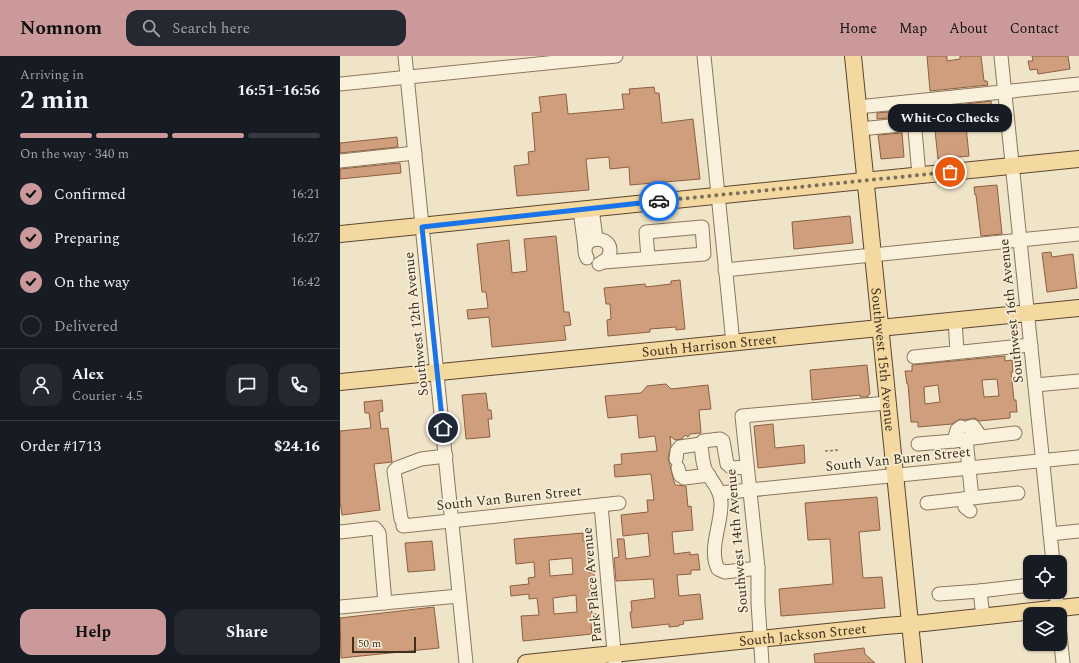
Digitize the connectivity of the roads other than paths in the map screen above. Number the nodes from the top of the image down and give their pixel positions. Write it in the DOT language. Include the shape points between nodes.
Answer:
graph roads {
  1 [pos="405,56"];
  2 [pos="616,56"];
  3 [pos="704,56"];
  4 [pos="852,56"];
  5 [pos="1001,56"];
  6 [pos="554,59"];
  7 [pos="407,77"];
  8 [pos="340,84"];
  9 [pos="1079,84"];
  10 [pos="1005,91"];
  11 [pos="858,107"];
  12 [pos="860,128"];
  13 [pos="414,153"];
  14 [pos="1079,159"];
  15 [pos="340,160"];
  16 [pos="1013,165"];
  17 [pos="919,175"];
  18 [pos="865,180"];
  19 [pos="717,195"];
  20 [pos="586,209"];
  21 [pos="422,227"];
  22 [pos="340,234"];
  23 [pos="1079,234"];
  24 [pos="596,239"];
  25 [pos="1020,241"];
  26 [pos="722,244"];
  27 [pos="704,247"];
  28 [pos="872,255"];
  29 [pos="593,258"];
  30 [pos="648,258"];
  31 [pos="725,270"];
  32 [pos="1079,308"];
  33 [pos="1028,313"];
  34 [pos="955,320"];
  35 [pos="879,328"];
  36 [pos="733,343"];
  37 [pos="1031,345"];
  38 [pos="958,352"];
  39 [pos="914,357"];
  40 [pos="437,373"];
  41 [pos="1079,381"];
  42 [pos="340,382"];
  43 [pos="1035,385"];
  44 [pos="887,403"];
  45 [pos="962,433"];
  46 [pos="1016,433"];
  47 [pos="701,444"];
  48 [pos="918,444"];
  49 [pos="446,456"];
  50 [pos="1079,457"];
  51 [pos="1043,461"];
  52 [pos="747,467"];
  53 [pos="970,468"];
  54 [pos="709,475"];
  55 [pos="895,476"];
  56 [pos="750,490"];
  57 [pos="720,493"];
  58 [pos="1018,494"];
  59 [pos="927,502"];
  60 [pos="619,503"];
  61 [pos="973,503"];
  62 [pos="601,505"];
  63 [pos="452,520"];
  64 [pos="1079,531"];
  65 [pos="340,532"];
  66 [pos="1050,534"];
  67 [pos="1052,555"];
  68 [pos="758,568"];
  69 [pos="1023,586"];
  70 [pos="980,591"];
  71 [pos="939,594"];
  72 [pos="459,596"];
  73 [pos="385,603"];
  74 [pos="1079,606"];
  75 [pos="340,607"];
  76 [pos="1067,609"];
  77 [pos="1023,614"];
  78 [pos="983,617"];
  79 [pos="910,624"];
  80 [pos="761,639"];
  81 [pos="1062,651"];
  82 [pos="615,658"];
  83 [pos="466,663"];
  84 [pos="526,663"];
  85 [pos="762,663"];
  86 [pos="914,663"];
  87 [pos="1063,663"];
  1 -- 7 [label="street, Southwest 12th Avenue"];
  2 -- 6 [label="street"];
  3 -- 19 [label="street"];
  4 -- 11 [label="main road, Southwest 15th Avenue"];
  5 -- 10 [label="street, Southwest 16th Avenue"];
  6 -- 7 [label="street"];
  7 -- 8 [label="street"];
  7 -- 13 [label="street, Southwest 12th Avenue"];
  9 -- 10 [label="street"];
  10 -- 11 [label="street"];
  10 -- 16 [label="street, Southwest 16th Avenue"];
  11 -- 12 [label="main road, Southwest 15th Avenue"];
  12 -- 17 [label="street" via="910,124 913,126"];
  12 -- 18 [label="main road, Southwest 15th Avenue"];
  13 -- 15 [label="street"];
  13 -- 21 [label="street, Southwest 12th Avenue"];
  14 -- 16 [label="main road"];
  16 -- 17 [label="main road"];
  16 -- 25 [label="street, Southwest 16th Avenue"];
  17 -- 18 [label="main road"];
  18 -- 19 [label="main road"];
  18 -- 28 [label="main road, Southwest 15th Avenue"];
  19 -- 20 [label="main road"];
  19 -- 26 [label="street"];
  20 -- 21 [label="main road"];
  20 -- 24 [label="street"];
  20 -- 29 [label="street"];
  21 -- 22 [label="main road"];
  21 -- 40 [label="street, Southwest 12th Avenue"];
  23 -- 25 [label="street"];
  24 -- 29 [label="street" via="590,241"];
  24 -- 29 [label="street" via="605,241 610,248 609,256"];
  25 -- 28 [label="street"];
  25 -- 33 [label="street, Southwest 16th Avenue"];
  26 -- 27 [label="street"];
  26 -- 31 [label="street"];
  27 -- 30 [label="street" via="704,254"];
  27 -- 30 [label="street" via="702,227 646,232"];
  28 -- 31 [label="street"];
  28 -- 35 [label="main road, Southwest 15th Avenue"];
  29 -- 30 [label="street"];
  31 -- 36 [label="street"];
  32 -- 33 [label="main road, South Harrison Street"];
  33 -- 34 [label="main road, South Harrison Street"];
  33 -- 37 [label="street, Southwest 16th Avenue"];
  34 -- 35 [label="main road, South Harrison Street"];
  34 -- 38 [label="street"];
  35 -- 36 [label="main road, South Harrison Street"];
  35 -- 44 [label="main road, Southwest 15th Avenue"];
  36 -- 40 [label="main road, South Harrison Street"];
  37 -- 38 [label="street"];
  37 -- 43 [label="street, Southwest 16th Avenue"];
  38 -- 39 [label="street"];
  40 -- 42 [label="main road, South Harrison Street"];
  40 -- 49 [label="street, Southwest 12th Avenue"];
  41 -- 43 [label="street"];
  43 -- 51 [label="street, Southwest 16th Avenue"];
  44 -- 52 [label="street, Southwest 14th Avenue" via="742,416"];
  44 -- 55 [label="main road, Southwest 15th Avenue"];
  45 -- 46 [label="street" via="981,437"];
  45 -- 48 [label="street"];
  45 -- 53 [label="street"];
  47 -- 52 [label="street" via="703,441 720,439 723,441 727,464 732,468"];
  47 -- 54 [label="street" via="705,468"];
  47 -- 54 [label="street" via="680,447 677,451 677,464 680,475 684,478"];
  49 -- 63 [label="street, Southwest 12th Avenue"];
  49 -- 63 [label="street, South Van Buren Street" via="421,459 394,471 400,519 404,526"];
  50 -- 51 [label="street, South Van Buren Street"];
  51 -- 53 [label="street, South Van Buren Street"];
  51 -- 66 [label="street, Southwest 16th Avenue"];
  52 -- 56 [label="street, Southwest 14th Avenue"];
  53 -- 55 [label="street, South Van Buren Street"];
  53 -- 61 [label="street"];
  54 -- 57 [label="street"];
  55 -- 56 [label="street, South Van Buren Street"];
  55 -- 79 [label="main road, Southwest 15th Avenue"];
  56 -- 57 [label="street, South Van Buren Street"];
  56 -- 68 [label="street, Southwest 14th Avenue"];
  57 -- 68 [label="street" via="721,514 714,554 718,569 725,572"];
  58 -- 61 [label="street"];
  59 -- 61 [label="street"];
  60 -- 62 [label="street, South Van Buren Street"];
  62 -- 63 [label="street, South Van Buren Street"];
  62 -- 82 [label="street, Park Place Avenue"];
  63 -- 72 [label="street, Southwest 12th Avenue"];
  64 -- 66 [label="street"];
  65 -- 73 [label="street" via="375,528 379,533"];
  66 -- 67 [label="street, Southwest 16th Avenue"];
  68 -- 80 [label="street, Southwest 14th Avenue"];
  69 -- 70 [label="street"];
  70 -- 71 [label="street"];
  70 -- 78 [label="street"];
  72 -- 73 [label="street"];
  72 -- 83 [label="street, Southwest 12th Avenue"];
  73 -- 75 [label="street"];
  74 -- 76 [label="main road, South Jackson Street"];
  77 -- 78 [label="main road, South Jackson Street"];
  78 -- 79 [label="main road, South Jackson Street"];
  79 -- 80 [label="main road, South Jackson Street"];
  79 -- 86 [label="main road, Southwest 15th Avenue"];
  80 -- 82 [label="main road, South Jackson Street"];
  80 -- 85 [label="street, Southwest 14th Avenue"];
  81 -- 87 [label="street"];
  82 -- 84 [label="main road, South Jackson Street"];
}
